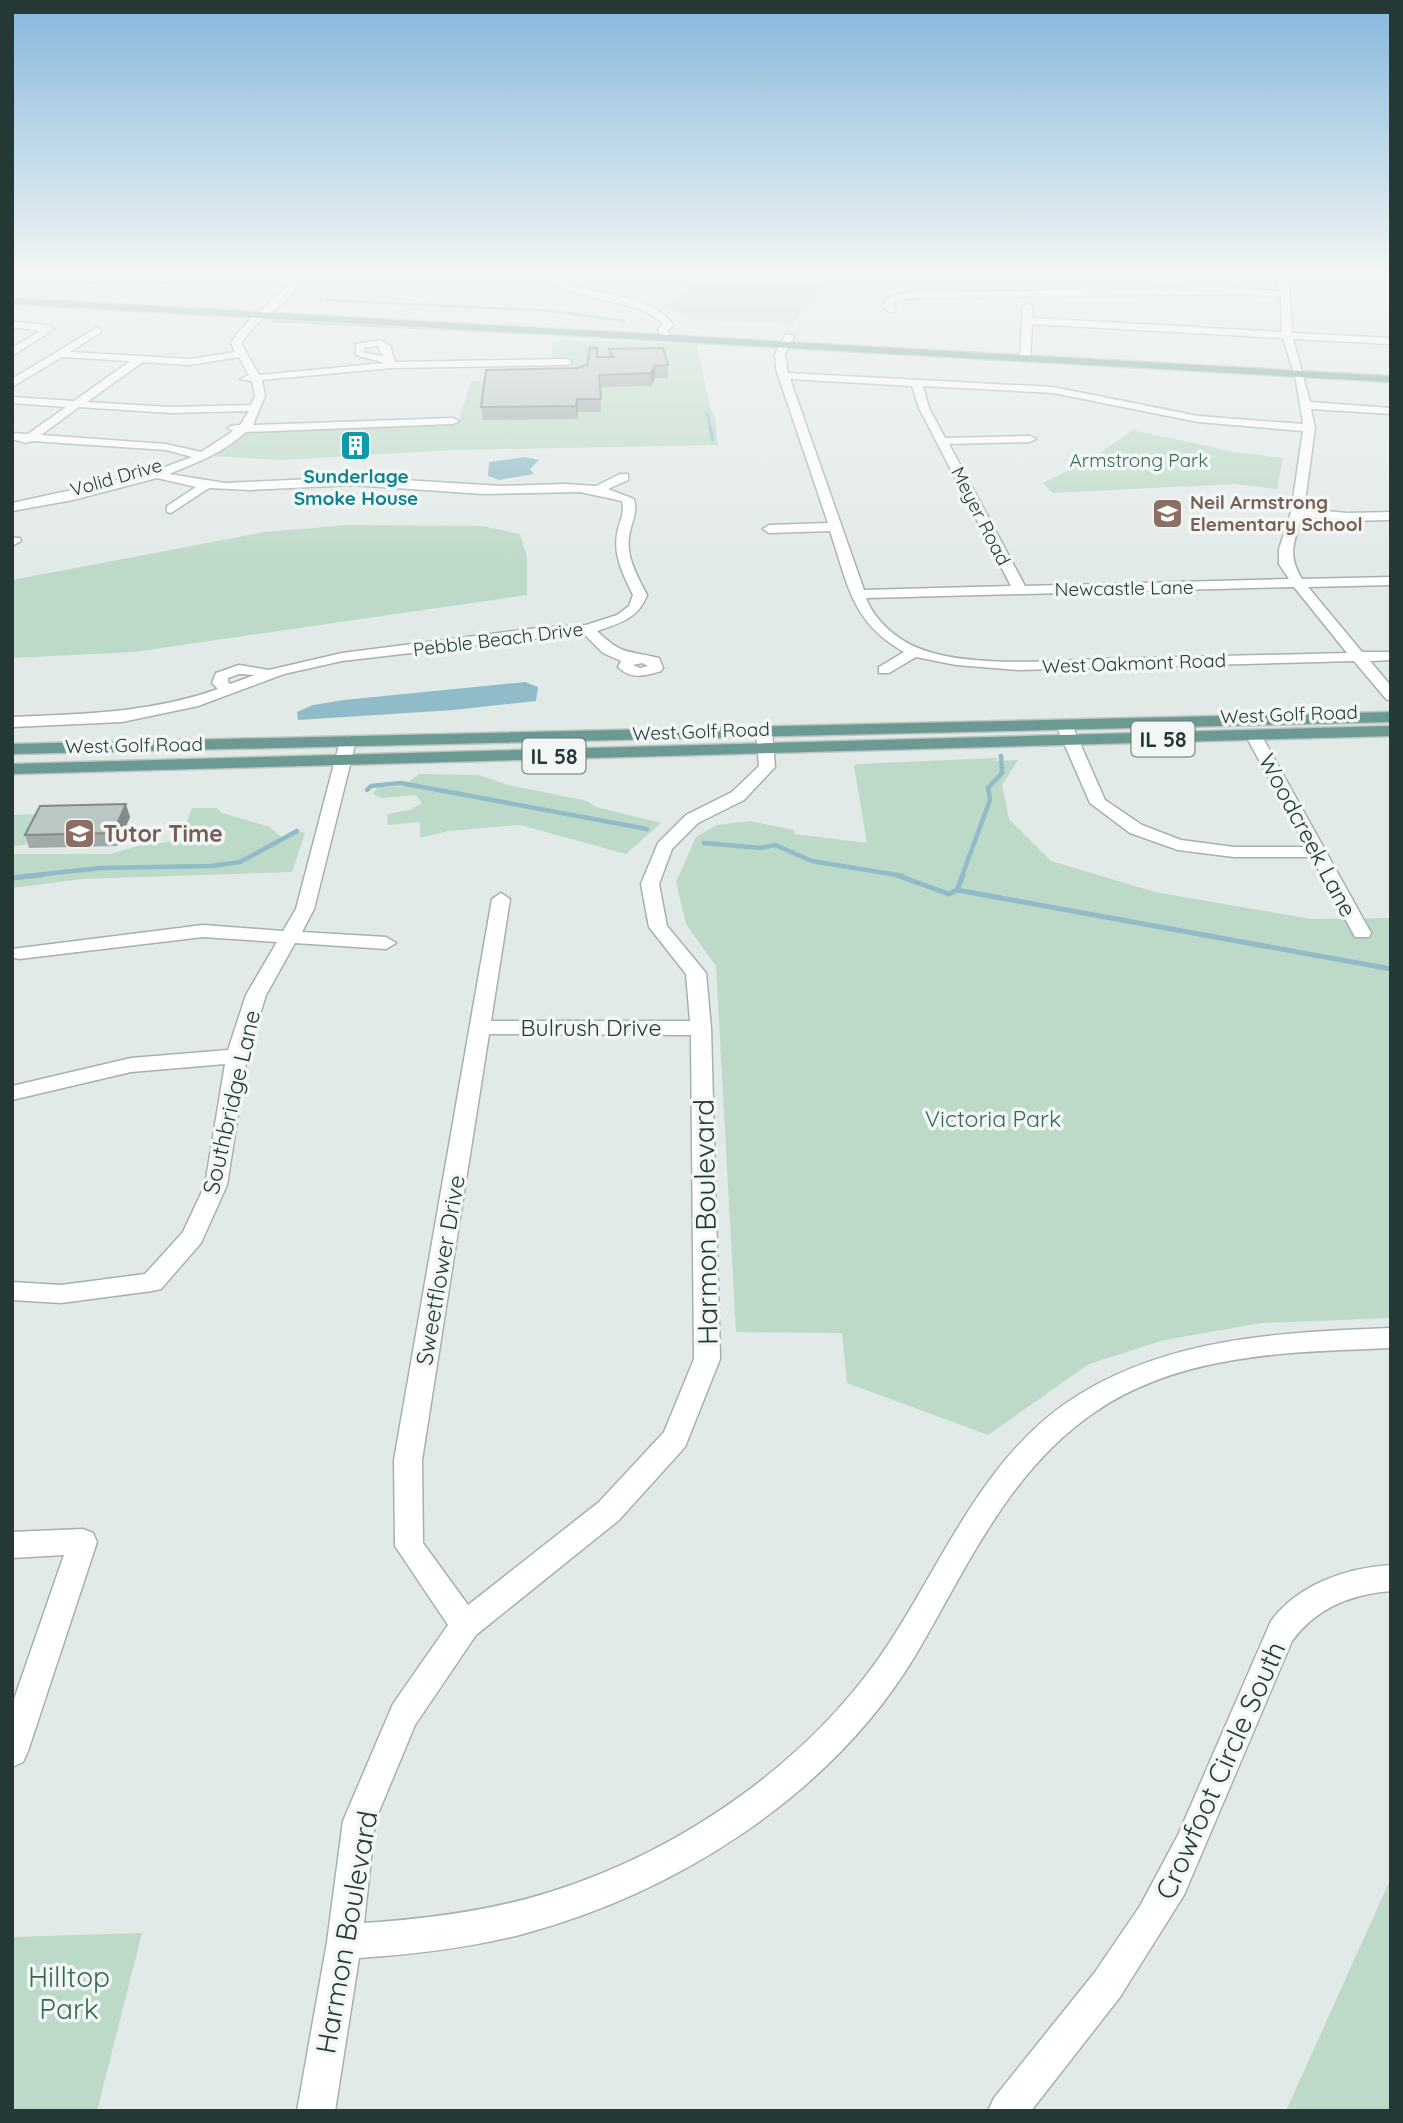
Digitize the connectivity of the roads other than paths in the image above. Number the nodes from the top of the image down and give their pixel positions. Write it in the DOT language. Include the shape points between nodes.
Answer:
graph roads {
  1 [pos="29,373"];
  2 [pos="120,373"];
  3 [pos="242,373"];
  4 [pos="247,373"];
  5 [pos="285,373"];
  6 [pos="784,373"];
  7 [pos="1299,373"];
  8 [pos="1336,373"];
  9 [pos="785,376"];
  10 [pos="1391,379"];
  11 [pos="249,380"];
  12 [pos="918,382"];
  13 [pos="12,384"];
  14 [pos="12,400"];
  15 [pos="76,404"];
  16 [pos="1306,405"];
  17 [pos="1391,411"];
  18 [pos="240,416"];
  19 [pos="453,421"];
  20 [pos="248,426"];
  21 [pos="1309,428"];
  22 [pos="12,436"];
  23 [pos="29,438"];
  24 [pos="1030,439"];
  25 [pos="943,441"];
  26 [pos="149,446"];
  27 [pos="12,449"];
  28 [pos="196,454"];
  29 [pos="179,458"];
  30 [pos="153,473"];
  31 [pos="624,477"];
  32 [pos="364,482"];
  33 [pos="306,485"];
  34 [pos="204,487"];
  35 [pos="601,488"];
  36 [pos="348,495"];
  37 [pos="319,497"];
  38 [pos="12,504"];
  39 [pos="171,509"];
  40 [pos="1297,512"];
  41 [pos="1391,516"];
  42 [pos="835,527"];
  43 [pos="769,529"];
  44 [pos="1391,581"];
  45 [pos="1298,583"];
  46 [pos="1020,590"];
  47 [pos="858,594"];
  48 [pos="587,629"];
  49 [pos="914,652"];
  50 [pos="1391,656"];
  51 [pos="1357,657"];
  52 [pos="631,660"];
  53 [pos="884,670"];
  54 [pos="1391,696"];
  55 [pos="12,708"];
  56 [pos="1391,717"];
  57 [pos="12,722"];
  58 [pos="40,723"];
  59 [pos="1064,725"];
  60 [pos="1391,731"];
  61 [pos="1254,736"];
  62 [pos="348,741"];
  63 [pos="765,741"];
  64 [pos="1072,742"];
  65 [pos="12,749"];
  66 [pos="344,762"];
  67 [pos="12,769"];
  68 [pos="1317,852"];
  69 [pos="501,899"];
  70 [pos="1362,933"];
  71 [pos="290,936"];
  72 [pos="386,943"];
  73 [pos="19,953"];
  74 [pos="482,1027"];
  75 [pos="701,1028"];
  76 [pos="237,1056"];
  77 [pos="12,1093"];
  78 [pos="12,1291"];
  79 [pos="1391,1338"];
  80 [pos="12,1545"];
  81 [pos="1391,1578"];
  82 [pos="465,1625"];
  83 [pos="12,1751"];
  84 [pos="344,1942"];
  85 [pos="316,2111"];
  86 [pos="1007,2111"];
  1 -- 13 [label="street"];
  2 -- 15 [label="street"];
  3 -- 11 [label="street"];
  4 -- 11 [label="street"];
  5 -- 11 [label="street"];
  6 -- 9 [label="street"];
  7 -- 16 [label="street"];
  8 -- 10 [label="main road"];
  9 -- 12 [label="street"];
  9 -- 42 [label="street"];
  11 -- 18 [label="street" via="260,396"];
  12 -- 21 [label="street" via="1052,390 1147,402 1228,423"];
  12 -- 25 [label="street, Meyer Road" via="916,389 924,408"];
  14 -- 15 [label="street"];
  15 -- 18 [label="street"];
  15 -- 23 [label="street"];
  16 -- 17 [label="street"];
  16 -- 21 [label="street"];
  18 -- 20 [label="street"];
  18 -- 20 [label="street"];
  18 -- 28 [label="street, Volid Drive"];
  19 -- 20 [label="street"];
  20 -- 28 [label="street, Volid Drive"];
  21 -- 40 [label="street"];
  22 -- 23 [label="street"];
  23 -- 26 [label="street"];
  23 -- 27 [label="street"];
  24 -- 25 [label="street, Meyer Road"];
  25 -- 46 [label="street, Meyer Road"];
  26 -- 28 [label="street"];
  26 -- 29 [label="street"];
  28 -- 29 [label="street"];
  28 -- 30 [label="street, Volid Drive"];
  29 -- 30 [label="street, Volid Drive"];
  30 -- 34 [label="street, Pebble Beach Drive"];
  30 -- 38 [label="street, Volid Drive"];
  31 -- 35 [label="street"];
  32 -- 33 [label="street, Pebble Beach Drive"];
  32 -- 35 [label="street, Pebble Beach Drive" via="500,490"];
  32 -- 36 [label="street"];
  33 -- 34 [label="street, Pebble Beach Drive"];
  33 -- 37 [label="street"];
  34 -- 39 [label="street"];
  35 -- 48 [label="street, Pebble Beach Drive" via="628,499 631,512 622,532 621,554 640,595 635,608 622,618"];
  40 -- 41 [label="street"];
  40 -- 45 [label="street" via="1285,559"];
  42 -- 43 [label="street"];
  42 -- 47 [label="street"];
  44 -- 45 [label="street, Newcastle Lane"];
  45 -- 46 [label="street, Newcastle Lane"];
  45 -- 51 [label="street"];
  46 -- 47 [label="street, Newcastle Lane"];
  47 -- 49 [label="street" via="871,621"];
  48 -- 52 [label="street" via="608,650"];
  48 -- 58 [label="street, Pebble Beach Drive" via="342,657 270,675 249,668 232,669 221,676 220,683 228,690 193,703 122,717"];
  49 -- 51 [label="street, West Oakmont Road" via="1018,666"];
  49 -- 53 [label="street"];
  50 -- 51 [label="street, West Oakmont Road"];
  51 -- 54 [label="street"];
  55 -- 58 [label="street" via="37,709"];
  56 -- 59 [label="main road, West Golf Road / IL 58"];
  57 -- 58 [label="street, Pebble Beach Drive"];
  59 -- 63 [label="main road, West Golf Road / IL 58"];
  59 -- 64 [label="street"];
  60 -- 61 [label="main road, West Golf Road / IL 58"];
  61 -- 64 [label="main road, West Golf Road / IL 58"];
  61 -- 68 [label="street, Woodcreek Lane"];
  62 -- 63 [label="main road, West Golf Road / IL 58"];
  62 -- 65 [label="main road, West Golf Road / IL 58"];
  62 -- 66 [label="street, Southbridge Lane"];
  63 -- 64 [label="main road, West Golf Road / IL 58"];
  63 -- 66 [label="main road, West Golf Road / IL 58"];
  63 -- 75 [label="street, Harmon Boulevard" via="767,767 738,796 692,819 664,847 650,884 658,927 696,973"];
  64 -- 68 [label="street" via="1098,803 1136,829 1178,845 1234,852"];
  66 -- 67 [label="main road, West Golf Road / IL 58"];
  66 -- 71 [label="street, Southbridge Lane" via="305,909"];
  68 -- 70 [label="street, Woodcreek Lane"];
  69 -- 74 [label="street, Sweetflower Drive"];
  71 -- 72 [label="street"];
  71 -- 73 [label="street" via="202,931"];
  71 -- 76 [label="street, Southbridge Lane" via="256,995"];
  74 -- 75 [label="street, Bulrush Drive"];
  74 -- 82 [label="street, Sweetflower Drive" via="408,1460 409,1546"];
  75 -- 82 [label="street, Harmon Boulevard" via="707,1359 675,1439 609,1511"];
  76 -- 77 [label="street" via="131,1065"];
  76 -- 78 [label="street, Southbridge Lane" via="216,1185 194,1237 152,1282 61,1294"];
  79 -- 84 [label="street" via="1223,1351 1156,1368 1088,1402 1050,1431 999,1487 903,1649 870,1695 787,1777 741,1814 676,1854 578,1900 491,1923 400,1939"];
  80 -- 83 [label="street" via="83,1542"];
  81 -- 86 [label="street, Crowfoot Circle South" via="1367,1580 1328,1593 1303,1608 1276,1638 1190,1848 1154,1916 1090,2008"];
  82 -- 84 [label="street, Harmon Boulevard" via="404,1715 359,1821"];
  84 -- 85 [label="street, Harmon Boulevard"];
}
